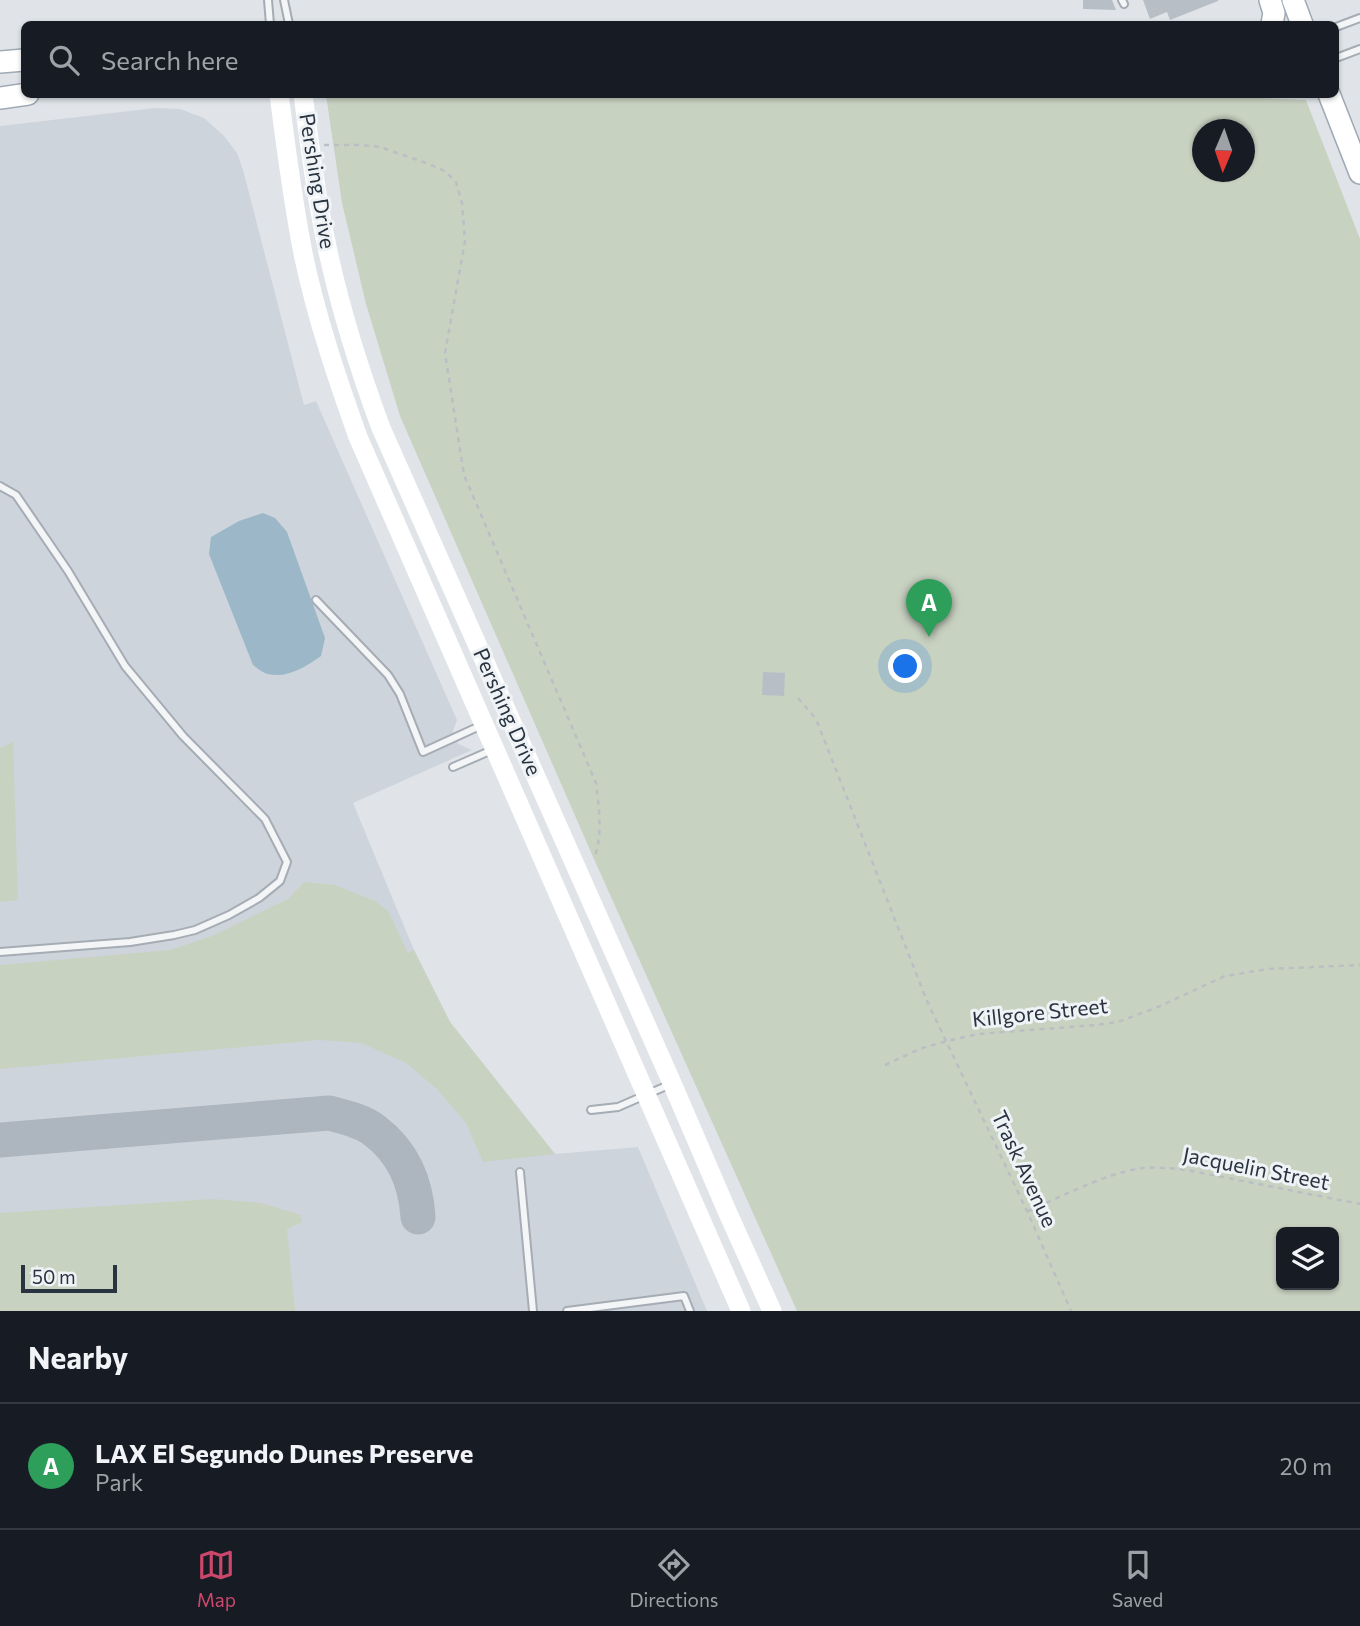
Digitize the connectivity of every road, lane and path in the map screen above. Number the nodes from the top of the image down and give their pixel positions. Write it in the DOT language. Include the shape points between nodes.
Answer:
graph roads {
  1 [pos="268,0"];
  2 [pos="284,0"];
  3 [pos="1270,0"];
  4 [pos="1293,0"];
  5 [pos="1360,18"];
  6 [pos="270,21"];
  7 [pos="288,21"];
  8 [pos="1273,21"];
  9 [pos="1301,21"];
  10 [pos="1339,26"];
  11 [pos="1360,49"];
  12 [pos="1339,57"];
  13 [pos="21,60"];
  14 [pos="0,62"];
  15 [pos="21,95"];
  16 [pos="0,98"];
  17 [pos="279,98"];
  18 [pos="304,98"];
  19 [pos="1331,98"];
  20 [pos="310,146"];
  21 [pos="1360,173"];
  22 [pos="0,485"];
  23 [pos="316,600"];
  24 [pos="798,698"];
  25 [pos="484,724"];
  26 [pos="494,749"];
  27 [pos="453,766"];
  28 [pos="594,859"];
  29 [pos="0,952"];
  30 [pos="1360,965"];
  31 [pos="947,1041"];
  32 [pos="886,1065"];
  33 [pos="672,1083"];
  34 [pos="645,1095"];
  35 [pos="590,1111"];
  36 [pos="520,1172"];
  37 [pos="1360,1204"];
  38 [pos="1027,1211"];
  39 [pos="533,1311"];
  40 [pos="567,1311"];
  41 [pos="690,1311"];
  42 [pos="741,1311"];
  43 [pos="772,1311"];
  44 [pos="1072,1311"];
  1 -- 6 [label="lane"];
  2 -- 7 [label="lane"];
  3 -- 8 [label="main road"];
  4 -- 9 [label="main road"];
  5 -- 10 [label="lane"];
  11 -- 12 [label="lane"];
  13 -- 14 [label="main road"];
  15 -- 16 [label="main road"];
  17 -- 25 [label="main road, Pershing Drive" via="304,260 343,395"];
  18 -- 20 [label="main road, Pershing Drive"];
  19 -- 21 [label="main road"];
  20 -- 28 [label="path" via="380,147 445,171 456,182 465,241 444,353 464,475 596,782 599,808"];
  20 -- 33 [label="main road, Pershing Drive" via="339,298 381,428"];
  22 -- 29 [label="lane" via="16,495 125,666 183,736 265,819 287,862 280,881 259,898 195,930 130,942"];
  23 -- 25 [label="lane" via="388,675 423,752"];
  24 -- 31 [label="path, Trask Avenue" via="816,719"];
  25 -- 26 [label="main road, Pershing Drive"];
  26 -- 27 [label="lane"];
  26 -- 34 [label="main road, Pershing Drive"];
  30 -- 31 [label="path, Killgore Street" via="1246,972 1225,976 1118,1021"];
  31 -- 32 [label="path, Killgore Street"];
  31 -- 38 [label="path, Trask Avenue"];
  33 -- 34 [label="lane"];
  33 -- 43 [label="main road, Pershing Drive"];
  34 -- 35 [label="lane" via="618,1107"];
  34 -- 42 [label="main road, Pershing Drive"];
  36 -- 39 [label="lane"];
  37 -- 38 [label="path, Jacquelin Street" via="1187,1170 1142,1168"];
  38 -- 44 [label="path, Trask Avenue"];
  40 -- 41 [label="lane" via="684,1296"];
}
